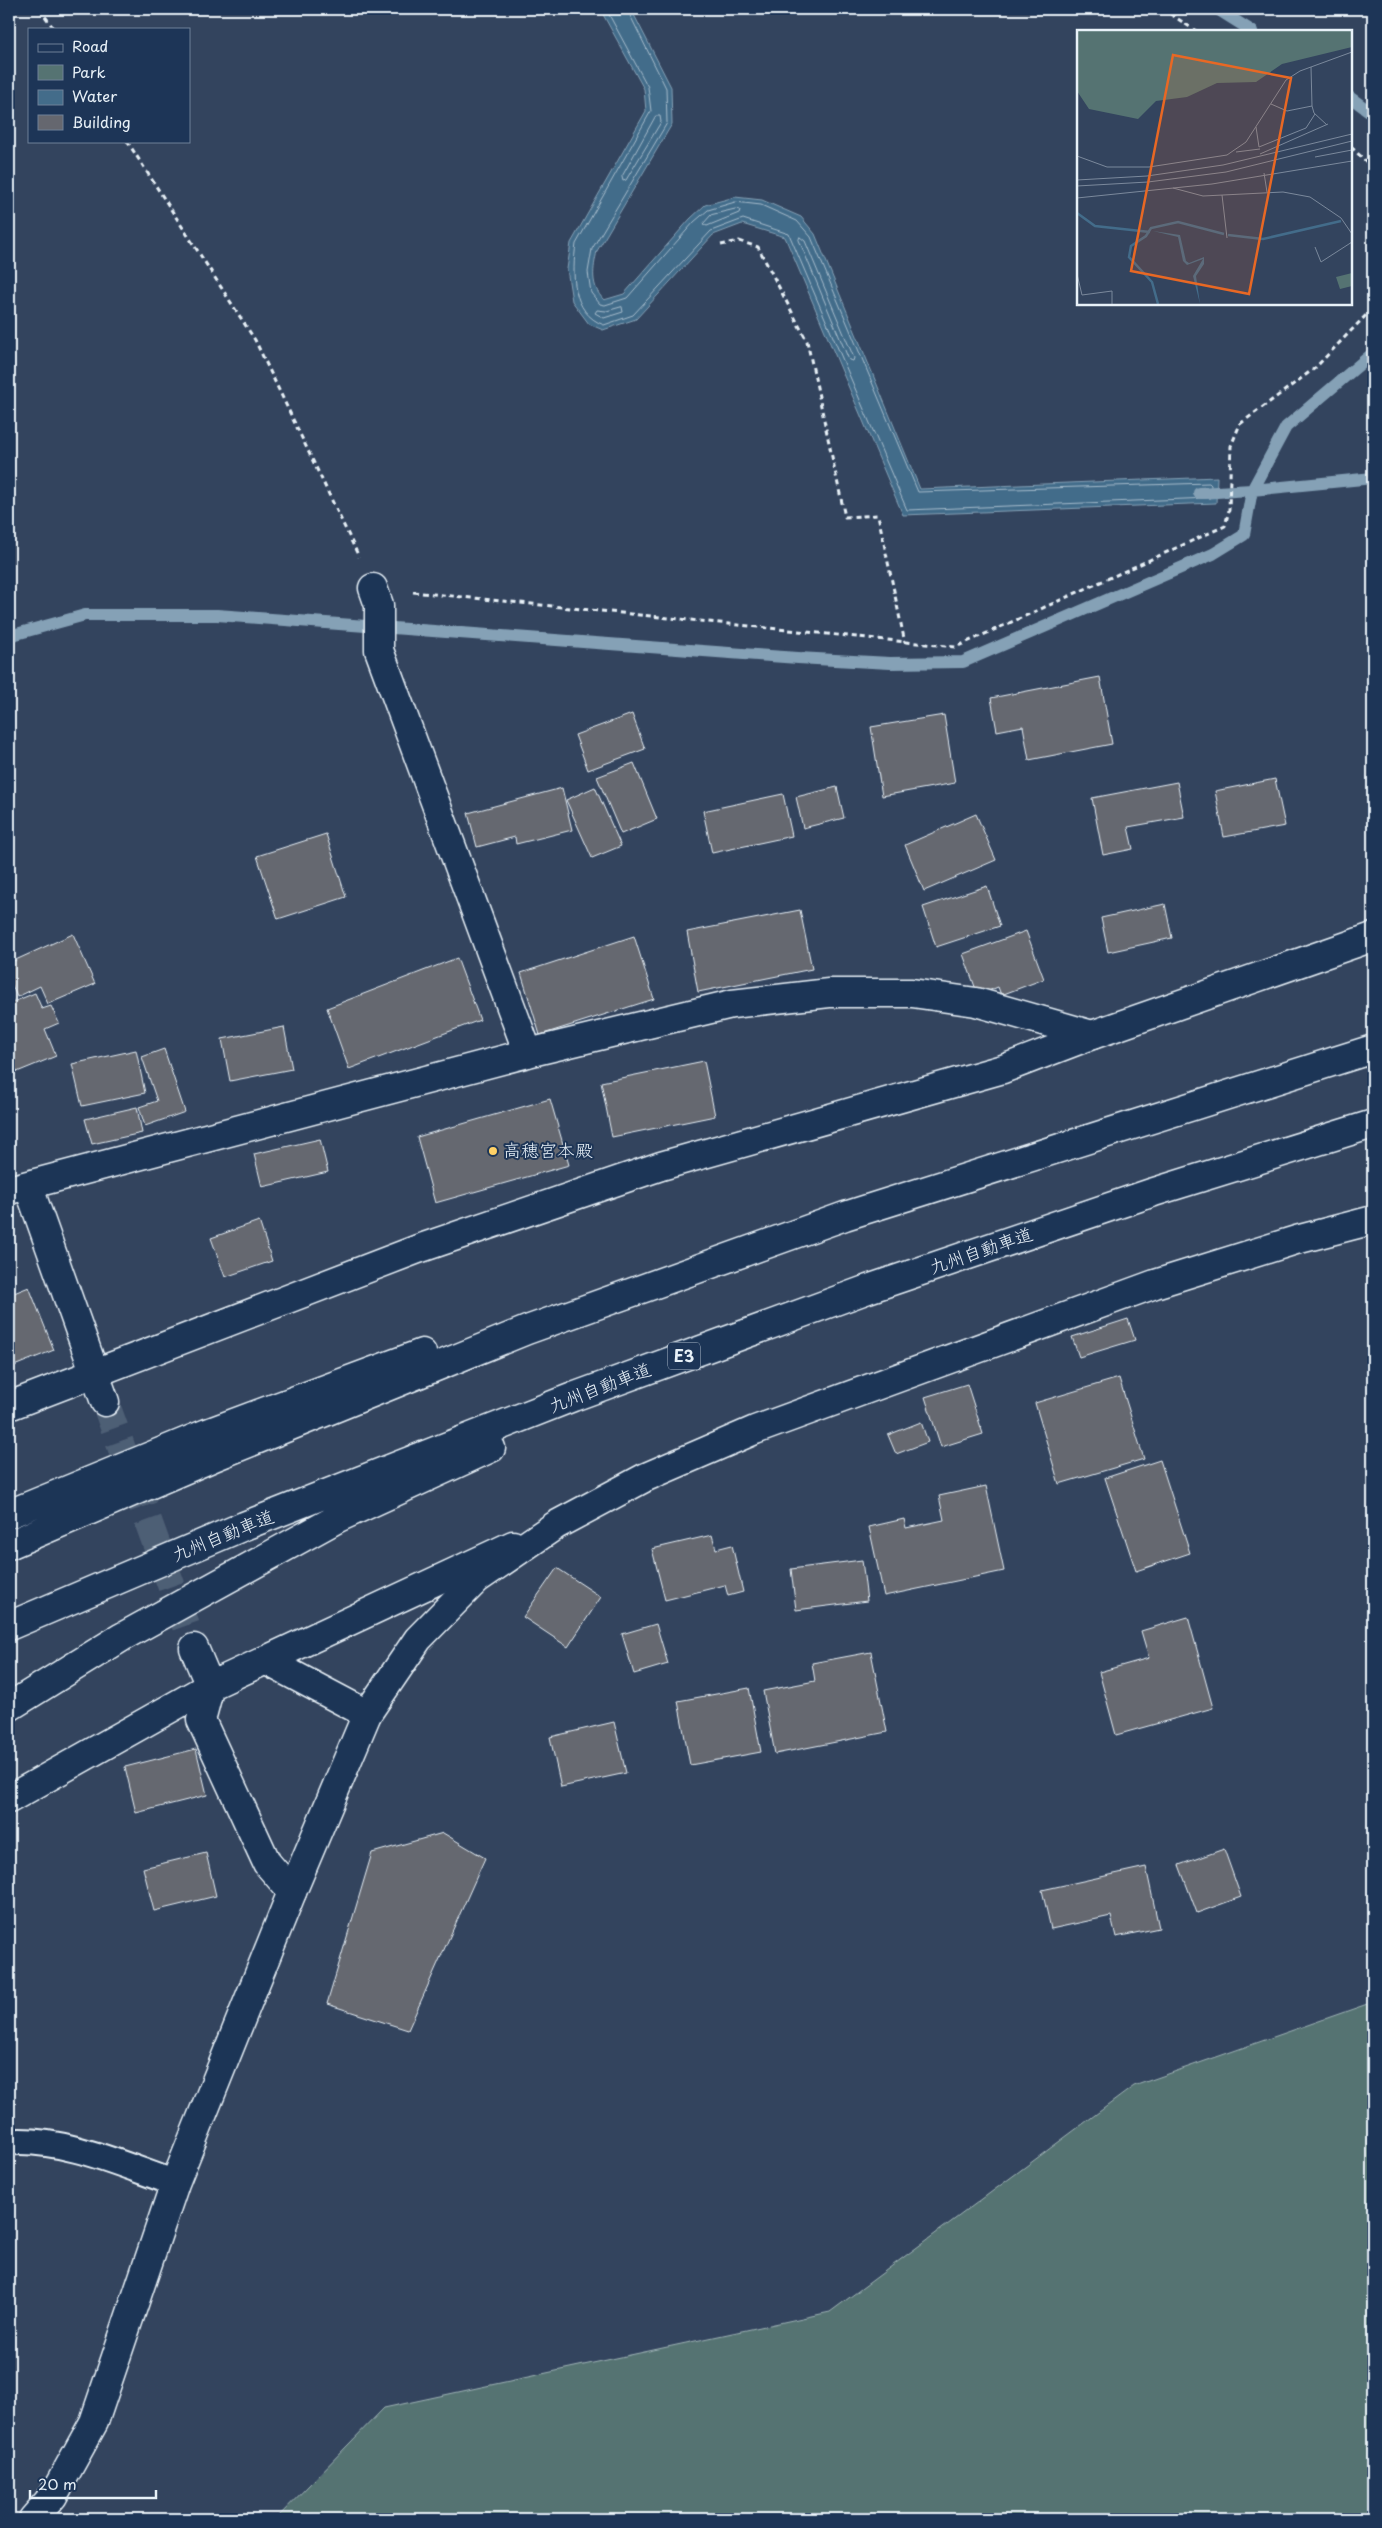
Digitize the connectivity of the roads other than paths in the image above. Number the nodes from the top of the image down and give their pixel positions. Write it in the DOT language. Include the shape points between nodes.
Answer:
graph roads {
  1 [pos="376,596"];
  2 [pos="1373,937"];
  3 [pos="1092,1035"];
  4 [pos="1373,1050"];
  5 [pos="528,1053"];
  6 [pos="1373,1124"];
  7 [pos="18,1188"];
  8 [pos="1154,1192"];
  9 [pos="845,1216"];
  10 [pos="1373,1220"];
  11 [pos="94,1372"];
  12 [pos="105,1402"];
  13 [pos="9,1406"];
  14 [pos="9,1514"];
  15 [pos="556,1525"];
  16 [pos="9,1544"];
  17 [pos="9,1626"];
  18 [pos="194,1648"];
  19 [pos="265,1660"];
  20 [pos="210,1686"];
  21 [pos="9,1706"];
  22 [pos="367,1714"];
  23 [pos="9,1799"];
  24 [pos="292,1892"];
  25 [pos="9,2142"];
  26 [pos="175,2183"];
  27 [pos="33,2519"];
  1 -- 5 [label="main road" via="379,650"];
  2 -- 3 [label="main road"];
  3 -- 5 [label="main road" via="976,1002 912,993 828,993 732,1004"];
  3 -- 11 [label="main road" via="994,1072 642,1172 418,1249"];
  4 -- 9 [label="main road"];
  5 -- 7 [label="main road"];
  6 -- 8 [label="main road, 九州自動車道 / E3"];
  7 -- 11 [label="main road"];
  8 -- 17 [label="main road, 九州自動車道 / E3" via="868,1289 573,1397 244,1526"];
  8 -- 21 [label="main road" via="870,1288 577,1409 338,1518 122,1637"];
  9 -- 14 [label="main road" via="518,1318 207,1433"];
  9 -- 16 [label="main road" via="527,1330"];
  10 -- 15 [label="main road" via="1155,1284 856,1392 755,1430 646,1477"];
  11 -- 12 [label="main road"];
  11 -- 13 [label="main road"];
  15 -- 19 [label="main road"];
  15 -- 22 [label="main road" via="477,1579 418,1639"];
  18 -- 20 [label="main road"];
  19 -- 20 [label="main road"];
  19 -- 22 [label="main road"];
  20 -- 23 [label="main road"];
  20 -- 24 [label="main road" via="201,1720 267,1863"];
  22 -- 24 [label="main road"];
  24 -- 26 [label="main road"];
  25 -- 26 [label="lane" via="28,2140 79,2150"];
  26 -- 27 [label="main road" via="94,2422 53,2496"];
}
